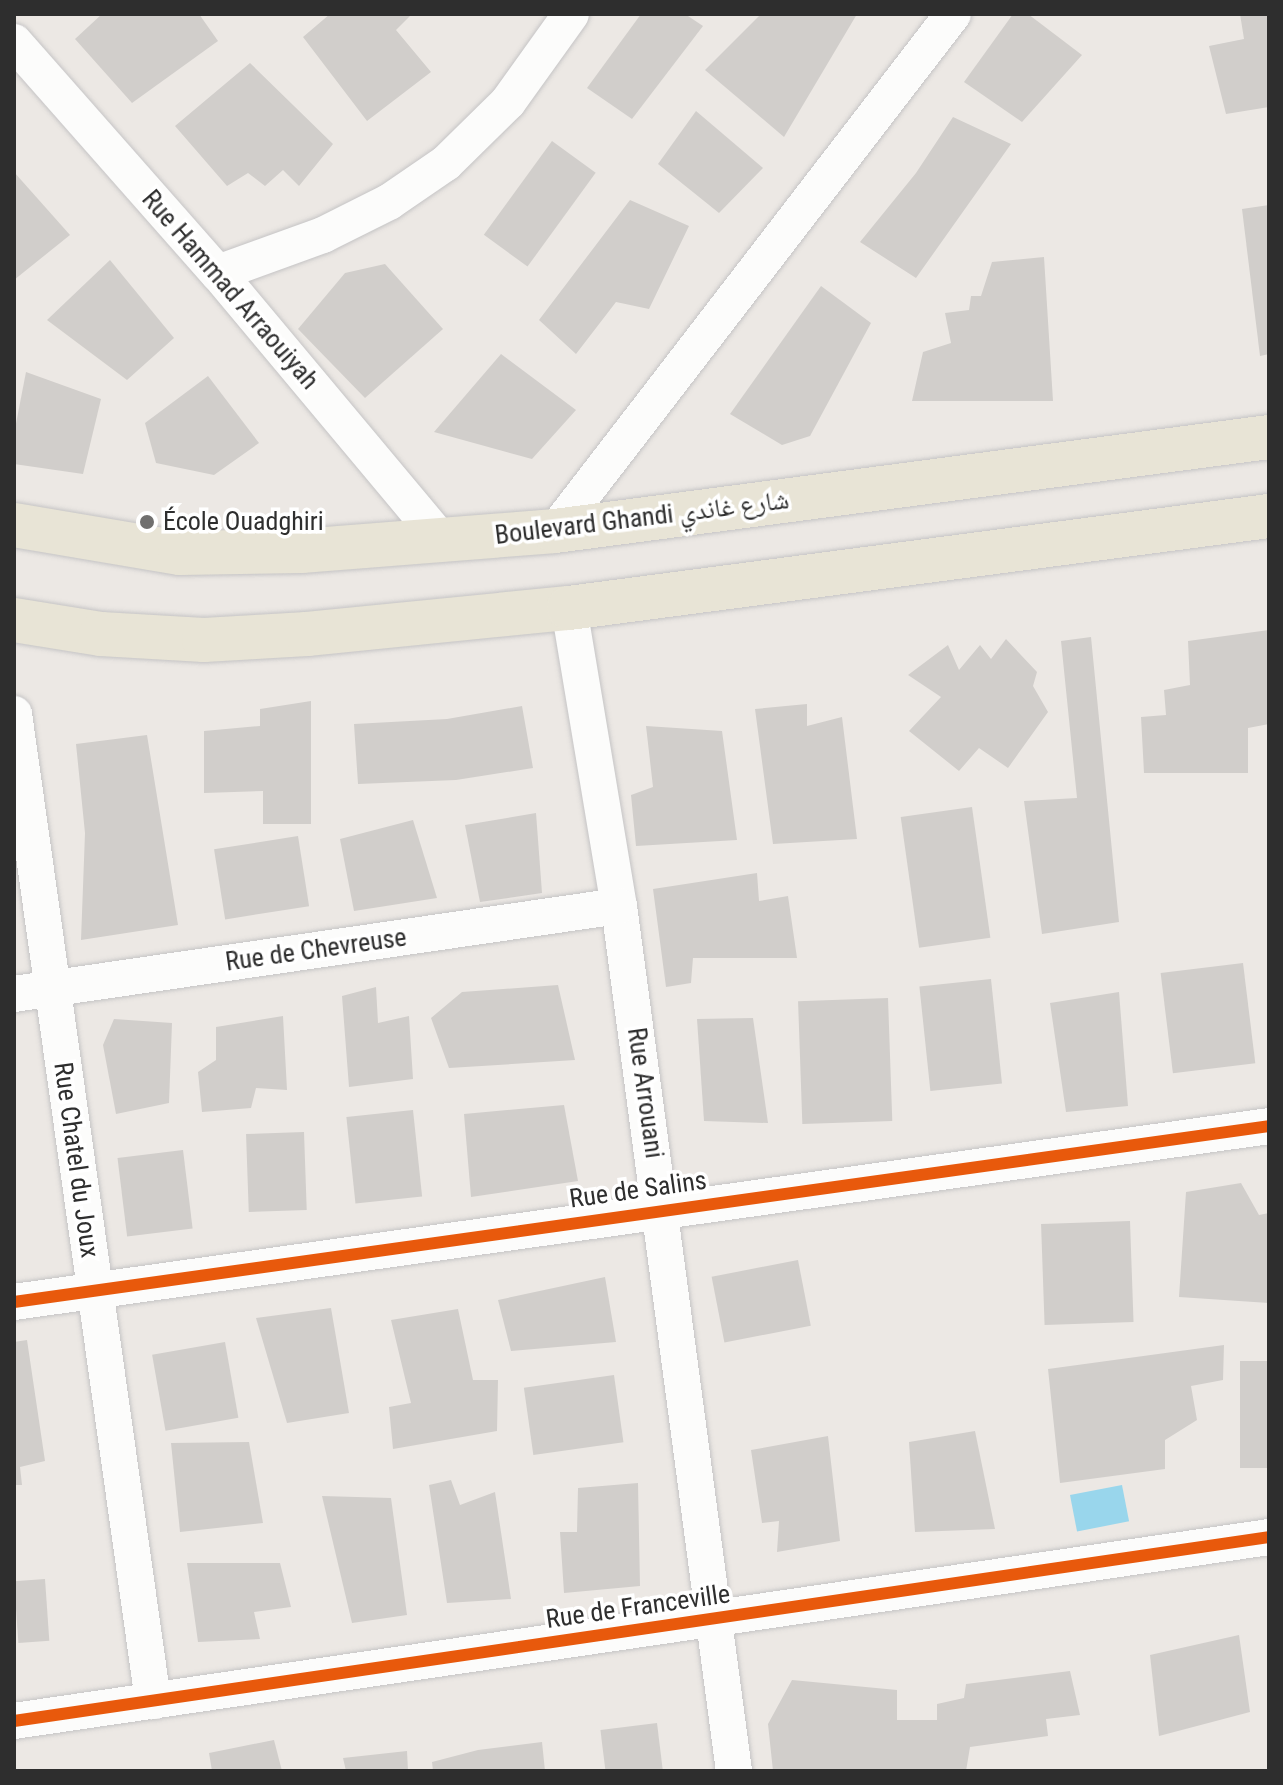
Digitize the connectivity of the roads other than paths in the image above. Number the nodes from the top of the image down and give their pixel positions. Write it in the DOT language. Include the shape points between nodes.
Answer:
graph roads {
  1 [pos="571,14"];
  2 [pos="953,14"];
  3 [pos="14,42"];
  4 [pos="218,273"];
  5 [pos="1269,437"];
  6 [pos="1269,516"];
  7 [pos="14,525"];
  8 [pos="555,531"];
  9 [pos="442,541"];
  10 [pos="569,608"];
  11 [pos="14,620"];
  12 [pos="14,714"];
  13 [pos="619,906"];
  14 [pos="52,989"];
  15 [pos="14,994"];
  16 [pos="1269,1126"];
  17 [pos="661,1209"];
  18 [pos="94,1291"];
  19 [pos="14,1302"];
  20 [pos="1269,1537"];
  21 [pos="716,1618"];
  22 [pos="153,1701"];
  23 [pos="14,1721"];
  24 [pos="734,1771"];
  1 -- 4 [label="street" via="508,102 446,163 389,202 323,235"];
  2 -- 8 [label="street"];
  3 -- 4 [label="street, Rue Hammad Arraouiyah"];
  4 -- 9 [label="street, Rue Hammad Arraouiyah"];
  5 -- 8 [label="main road, Boulevard Ghandi شارع غاندي"];
  6 -- 10 [label="main road"];
  7 -- 9 [label="main road, Boulevard Ghandi شارع غاندي" via="180,553"];
  8 -- 9 [label="main road, Boulevard Ghandi شارع غاندي"];
  10 -- 11 [label="main road" via="204,640 101,634"];
  10 -- 13 [label="street, Rue Arrouani"];
  12 -- 14 [label="street, Rue Chatel du Joux"];
  13 -- 14 [label="street, Rue de Chevreuse"];
  13 -- 17 [label="street, Rue Arrouani"];
  14 -- 15 [label="street, Rue de Chevreuse"];
  14 -- 18 [label="street, Rue Chatel du Joux"];
  16 -- 17 [label="street, Rue de Salins"];
  17 -- 18 [label="street, Rue de Salins"];
  17 -- 21 [label="street, Rue Arrouani"];
  18 -- 19 [label="street, Rue de Salins"];
  18 -- 22 [label="street, Rue Chatel du Joux"];
  20 -- 21 [label="street, Rue de Franceville"];
  21 -- 22 [label="street, Rue de Franceville"];
  21 -- 24 [label="street, Rue Arrouani"];
  22 -- 23 [label="street, Rue de Franceville"];
}
